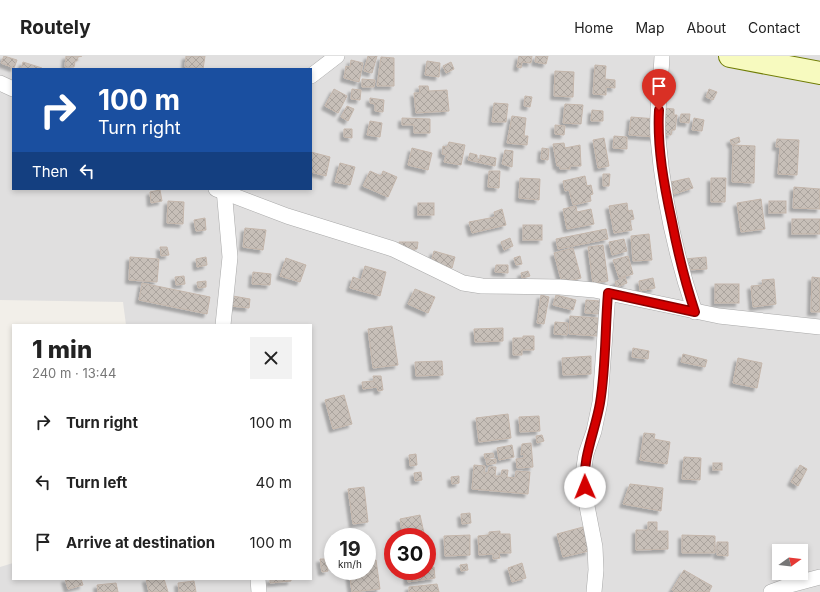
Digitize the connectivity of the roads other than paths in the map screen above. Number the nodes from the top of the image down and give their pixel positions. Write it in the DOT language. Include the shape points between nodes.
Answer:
graph roads {
  1 [pos="337,56"];
  2 [pos="662,56"];
  3 [pos="730,56"];
  4 [pos="820,73"];
  5 [pos="312,75"];
  6 [pos="0,83"];
  7 [pos="12,89"];
  8 [pos="221,190"];
  9 [pos="608,293"];
  10 [pos="695,312"];
  11 [pos="223,324"];
  12 [pos="820,327"];
  13 [pos="820,577"];
  14 [pos="258,580"];
  15 [pos="259,592"];
  16 [pos="594,592"];
  17 [pos="771,592"];
  1 -- 5 [label="street"];
  2 -- 10 [label="street" via="658,137 684,280"];
  3 -- 4 [label="main road"];
  6 -- 7 [label="street"];
  8 -- 9 [label="street" via="288,216 392,249 463,283 482,286 560,287"];
  8 -- 11 [label="street" via="230,257"];
  9 -- 10 [label="street"];
  9 -- 16 [label="street" via="600,402 583,474 595,547"];
  10 -- 12 [label="street"];
  13 -- 17 [label="street"];
  14 -- 15 [label="street"];
}
